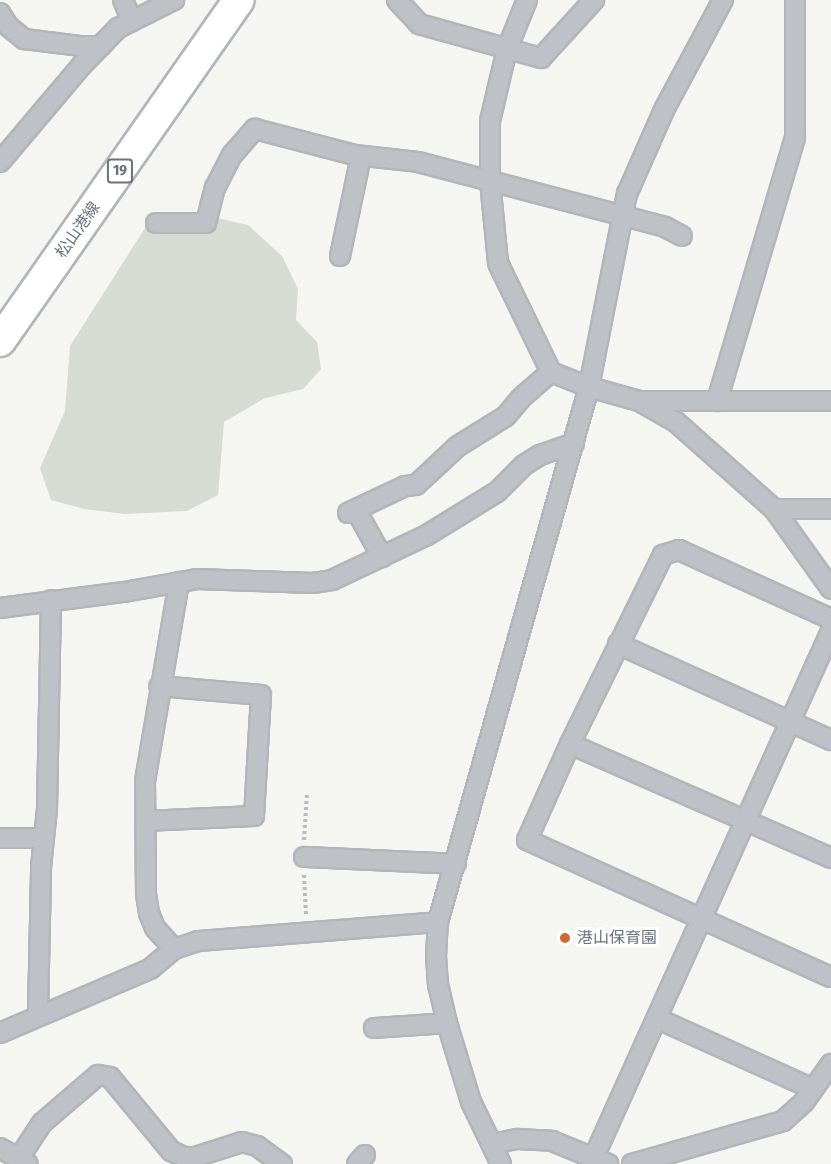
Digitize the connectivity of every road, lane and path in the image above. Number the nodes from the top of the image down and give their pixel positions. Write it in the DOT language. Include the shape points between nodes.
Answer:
graph roads {
  1 [pos="123,0"];
  2 [pos="174,0"];
  3 [pos="239,0"];
  4 [pos="397,0"];
  5 [pos="527,0"];
  6 [pos="594,0"];
  7 [pos="722,0"];
  8 [pos="795,0"];
  9 [pos="0,13"];
  10 [pos="132,21"];
  11 [pos="101,46"];
  12 [pos="507,49"];
  13 [pos="361,156"];
  14 [pos="0,162"];
  15 [pos="490,181"];
  16 [pos="622,218"];
  17 [pos="156,223"];
  18 [pos="682,236"];
  19 [pos="340,256"];
  20 [pos="0,341"];
  21 [pos="551,372"];
  22 [pos="590,387"];
  23 [pos="639,401"];
  24 [pos="717,401"];
  25 [pos="831,401"];
  26 [pos="574,443"];
  27 [pos="774,508"];
  28 [pos="831,509"];
  29 [pos="382,557"];
  30 [pos="178,582"];
  31 [pos="831,589"];
  32 [pos="51,600"];
  33 [pos="0,608"];
  34 [pos="831,619"];
  35 [pos="831,631"];
  36 [pos="618,644"];
  37 [pos="159,686"];
  38 [pos="791,722"];
  39 [pos="831,740"];
  40 [pos="570,744"];
  41 [pos="748,820"];
  42 [pos="145,821"];
  43 [pos="0,837"];
  44 [pos="44,838"];
  45 [pos="304,857"];
  46 [pos="831,858"];
  47 [pos="456,864"];
  48 [pos="704,919"];
  49 [pos="438,922"];
  50 [pos="174,950"];
  51 [pos="831,976"];
  52 [pos="38,1015"];
  53 [pos="658,1019"];
  54 [pos="447,1023"];
  55 [pos="374,1028"];
  56 [pos="0,1033"];
  57 [pos="831,1064"];
  58 [pos="813,1089"];
  59 [pos="493,1144"];
  60 [pos="11,1157"];
  61 [pos="600,1162"];
  62 [pos="282,1164"];
  63 [pos="501,1164"];
  64 [pos="632,1164"];
  1 -- 10 [label="street"];
  2 -- 10 [label="street"];
  3 -- 20 [label="main road, 松山港線 / 19"];
  4 -- 12 [label="street" via="420,24"];
  5 -- 12 [label="street"];
  6 -- 12 [label="street" via="541,58"];
  7 -- 16 [label="street" via="639,161"];
  8 -- 24 [label="street" via="795,138"];
  9 -- 11 [label="street" via="24,39"];
  10 -- 11 [label="street" via="118,27"];
  11 -- 14 [label="street"];
  12 -- 15 [label="street" via="490,121"];
  13 -- 15 [label="street" via="418,162"];
  13 -- 17 [label="street" via="255,129 231,155 214,188 206,223"];
  13 -- 19 [label="street"];
  15 -- 16 [label="street"];
  15 -- 21 [label="street" via="498,263"];
  16 -- 18 [label="street" via="665,227"];
  16 -- 22 [label="street"];
  21 -- 22 [label="street"];
  21 -- 29 [label="street" via="506,416 458,446 416,485 405,486 352,512"];
  22 -- 23 [label="street"];
  22 -- 26 [label="street"];
  23 -- 24 [label="street"];
  23 -- 27 [label="street" via="676,422"];
  24 -- 25 [label="street"];
  26 -- 29 [label="street" via="524,465 479,505"];
  26 -- 47 [label="street"];
  27 -- 28 [label="street"];
  27 -- 31 [label="street"];
  29 -- 30 [label="street" via="322,582"];
  30 -- 32 [label="street"];
  30 -- 37 [label="street"];
  32 -- 33 [label="street"];
  32 -- 44 [label="street"];
  34 -- 36 [label="street" via="680,550 663,555"];
  35 -- 38 [label="street"];
  36 -- 38 [label="street"];
  36 -- 40 [label="street"];
  37 -- 42 [label="street" via="145,781"];
  37 -- 42 [label="street" via="261,695 254,816"];
  38 -- 39 [label="street"];
  38 -- 41 [label="street"];
  40 -- 41 [label="street"];
  40 -- 48 [label="street" via="527,840"];
  41 -- 46 [label="street"];
  41 -- 48 [label="street"];
  42 -- 50 [label="street" via="149,913 155,928"];
  43 -- 44 [label="street"];
  44 -- 52 [label="street"];
  45 -- 47 [label="street"];
  47 -- 49 [label="street"];
  48 -- 51 [label="street"];
  48 -- 53 [label="street"];
  49 -- 50 [label="street" via="208,940"];
  49 -- 54 [label="street" via="438,985"];
  50 -- 52 [label="street" via="150,969"];
  52 -- 56 [label="street"];
  53 -- 58 [label="street"];
  53 -- 61 [label="street"];
  54 -- 55 [label="street"];
  54 -- 59 [label="street" via="471,1102"];
  57 -- 58 [label="street"];
  58 -- 64 [label="street" via="783,1121"];
  59 -- 61 [label="street" via="517,1139 552,1141"];
  59 -- 63 [label="street"];
  60 -- 62 [label="street" via="42,1123 98,1074 110,1077 171,1151 184,1157 195,1156 242,1143 257,1146"];
}
